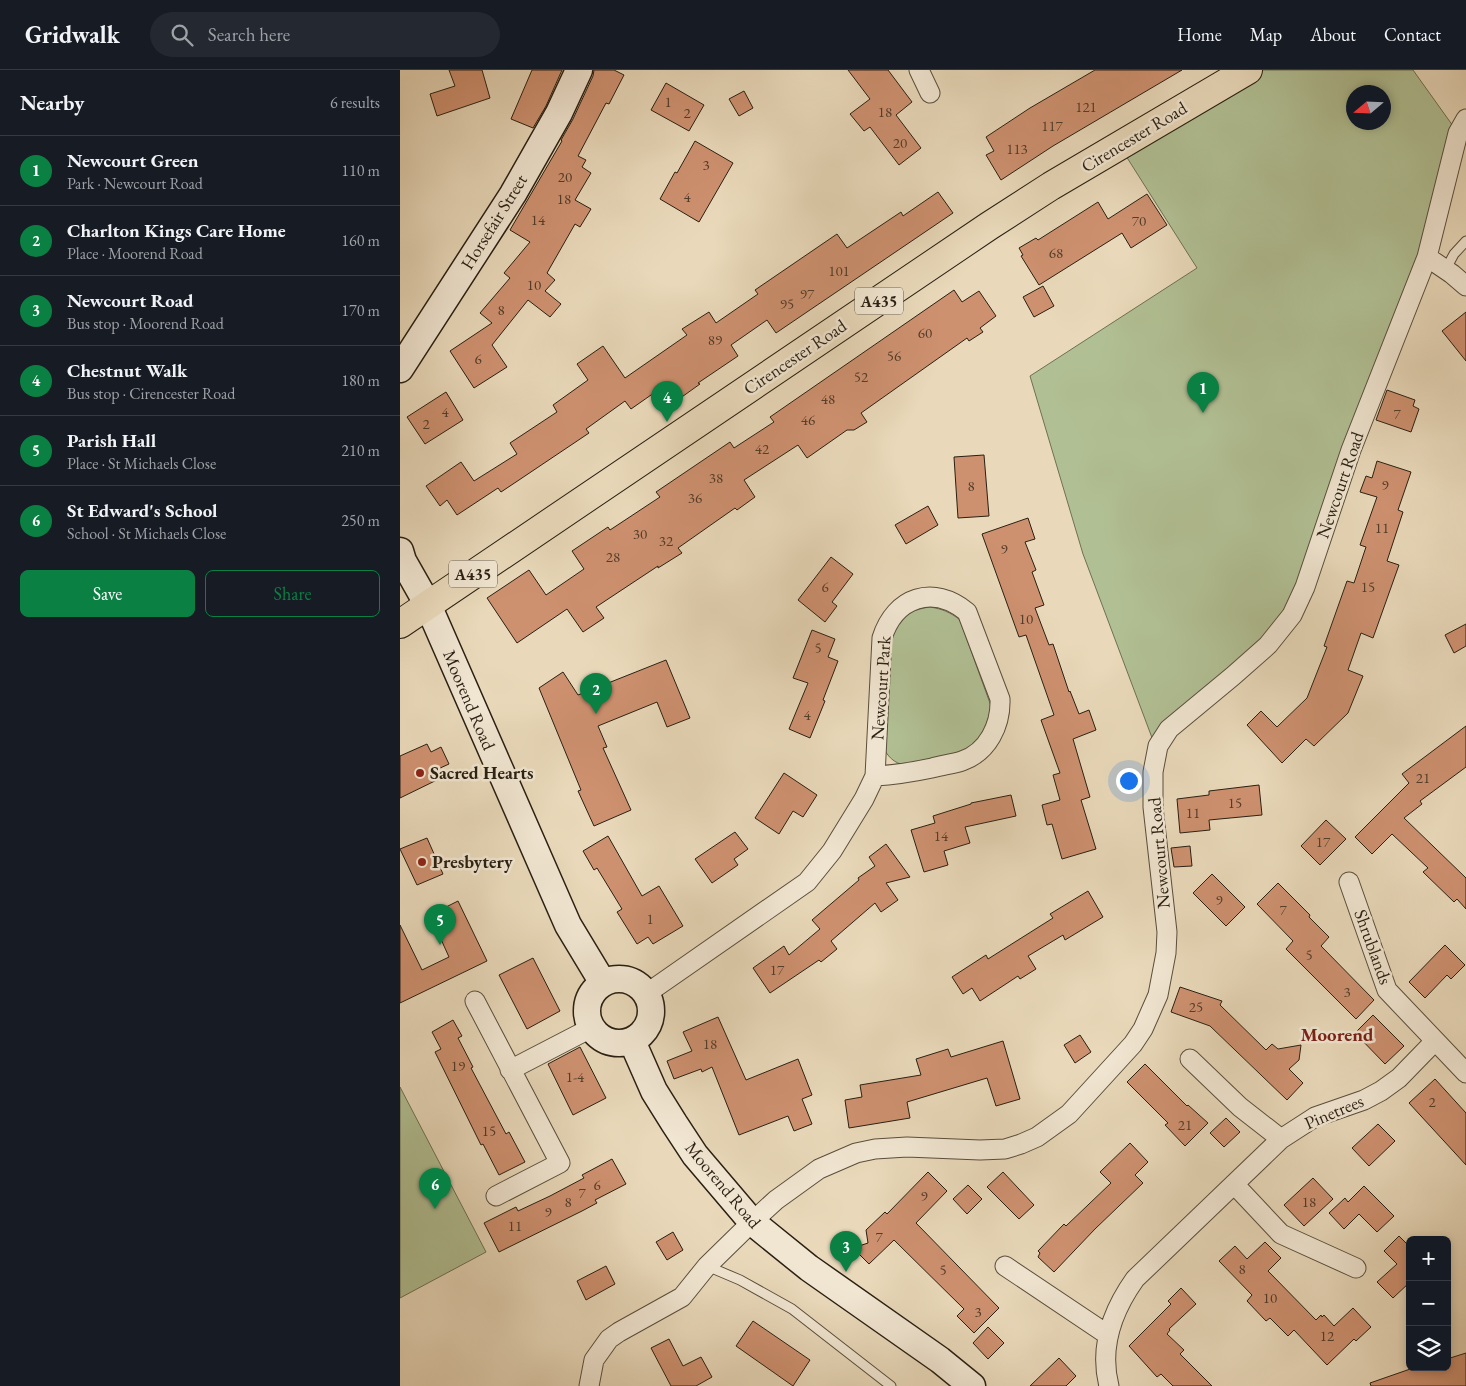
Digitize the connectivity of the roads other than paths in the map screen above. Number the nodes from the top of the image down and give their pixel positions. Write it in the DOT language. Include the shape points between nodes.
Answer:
graph roads {
  1 [pos="579,70"];
  2 [pos="919,70"];
  3 [pos="1248,70"];
  4 [pos="930,93"];
  5 [pos="1466,120"];
  6 [pos="1466,241"];
  7 [pos="1427,257"];
  8 [pos="1446,269"];
  9 [pos="1466,286"];
  10 [pos="400,369"];
  11 [pos="400,551"];
  12 [pos="428,605"];
  13 [pos="400,624"];
  14 [pos="874,776"];
  15 [pos="1349,882"];
  16 [pos="604,983"];
  17 [pos="646,994"];
  18 [pos="475,1001"];
  19 [pos="591,1028"];
  20 [pos="632,1041"];
  21 [pos="1435,1041"];
  22 [pos="1190,1059"];
  23 [pos="510,1070"];
  24 [pos="1466,1073"];
  25 [pos="1281,1139"];
  26 [pos="1234,1184"];
  27 [pos="496,1196"];
  28 [pos="752,1222"];
  29 [pos="708,1266"];
  30 [pos="1006,1266"];
  31 [pos="1356,1268"];
  32 [pos="1108,1335"];
  33 [pos="589,1386"];
  34 [pos="891,1386"];
  35 [pos="972,1386"];
  36 [pos="1109,1386"];
  1 -- 10 [label="street, Horsefair Street" via="513,194"];
  2 -- 4 [label="street"];
  3 -- 12 [label="main road, Cirencester Road / A435" via="989,226"];
  5 -- 7 [label="street, Newcourt Road" via="1458,133"];
  6 -- 8 [label="lane"];
  7 -- 8 [label="street"];
  7 -- 28 [label="street, Newcourt Road" via="1351,450 1305,587 1292,615 1268,645 1169,729 1158,746 1153,772 1153,807 1167,932 1166,953 1158,995 1133,1044 1070,1114 1036,1137 1005,1149 899,1147 856,1153 819,1168"];
  8 -- 9 [label="street"];
  11 -- 12 [label="street, Moorend Road"];
  12 -- 13 [label="main road, Cirencester Road / A435"];
  12 -- 16 [label="street, Moorend Road" via="568,925"];
  14 -- 14 [label="street, Newcourt Park" via="882,638 886,626 892,615 912,601 925,598 947,600 967,612 1000,699 994,731 982,749 964,760 900,774"];
  14 -- 17 [label="street, Newcourt Park" via="864,800 832,851 807,882"];
  15 -- 21 [label="street, Shrublands" via="1387,990"];
  16 -- 17 [label="street" via="613,979 632,981"];
  16 -- 19 [label="street" via="588,1002 586,1011"];
  17 -- 20 [label="street" via="652,1012 650,1021"];
  18 -- 23 [label="street"];
  19 -- 20 [label="street" via="604,1040 613,1043"];
  19 -- 23 [label="street"];
  20 -- 28 [label="street, Moorend Road" via="654,1091 695,1155"];
  21 -- 24 [label="street, Shrublands"];
  21 -- 25 [label="street, Pinetrees" via="1399,1078 1381,1091 1315,1117"];
  22 -- 25 [label="street" via="1240,1107"];
  23 -- 27 [label="street" via="560,1163"];
  25 -- 26 [label="street, Pinetrees"];
  26 -- 31 [label="street" via="1281,1234"];
  26 -- 32 [label="street, Pinetrees" via="1135,1278 1114,1315"];
  28 -- 29 [label="street, Newcourt Road"];
  28 -- 35 [label="street, Moorend Road" via="809,1268"];
  29 -- 33 [label="street, Newcourt Road" via="682,1297 609,1340 594,1360"];
  29 -- 34 [label="lane" via="792,1310"];
  30 -- 32 [label="street"];
  32 -- 36 [label="street, Pinetrees" via="1106,1364"];
}
